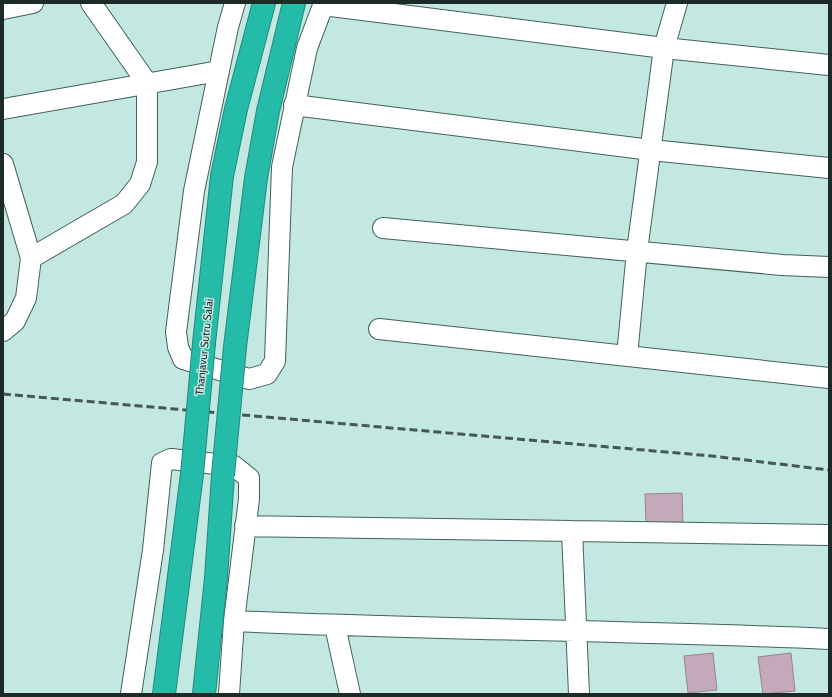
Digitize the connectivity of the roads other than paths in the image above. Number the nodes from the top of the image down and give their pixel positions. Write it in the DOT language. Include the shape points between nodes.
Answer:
graph roads {
  1 [pos="33,3"];
  2 [pos="91,3"];
  3 [pos="235,3"];
  4 [pos="264,3"];
  5 [pos="294,3"];
  6 [pos="677,3"];
  7 [pos="323,4"];
  8 [pos="3,9"];
  9 [pos="664,48"];
  10 [pos="829,65"];
  11 [pos="219,71"];
  12 [pos="147,83"];
  13 [pos="294,105"];
  14 [pos="3,108"];
  15 [pos="651,150"];
  16 [pos="3,164"];
  17 [pos="829,168"];
  18 [pos="383,228"];
  19 [pos="638,251"];
  20 [pos="31,258"];
  21 [pos="829,268"];
  22 [pos="379,329"];
  23 [pos="3,330"];
  24 [pos="627,356"];
  25 [pos="829,378"];
  26 [pos="246,526"];
  27 [pos="572,531"];
  28 [pos="829,535"];
  29 [pos="234,621"];
  30 [pos="335,626"];
  31 [pos="576,632"];
  32 [pos="829,639"];
  33 [pos="168,664"];
  34 [pos="131,694"];
  35 [pos="159,694"];
  36 [pos="164,694"];
  37 [pos="204,694"];
  38 [pos="229,694"];
  39 [pos="350,694"];
  40 [pos="579,694"];
  1 -- 8 [label="street"];
  2 -- 12 [label="street"];
  3 -- 11 [label="street"];
  4 -- 33 [label="highway, Thanjavur Sutru Salai, bridge" via="236,109 222,176 192,474"];
  5 -- 37 [label="highway, bridge" via="268,111 256,178 235,347"];
  6 -- 9 [label="street"];
  7 -- 9 [label="street"];
  7 -- 13 [label="street" via="308,48"];
  9 -- 10 [label="street"];
  9 -- 15 [label="street"];
  11 -- 12 [label="street"];
  11 -- 13 [label="street" via="194,191 176,332 183,359 249,379 267,374 274,361 282,167"];
  12 -- 14 [label="street"];
  12 -- 20 [label="street" via="147,162 140,184 124,204"];
  13 -- 15 [label="street"];
  15 -- 17 [label="street"];
  15 -- 19 [label="street"];
  16 -- 20 [label="street"];
  18 -- 19 [label="street"];
  19 -- 21 [label="street"];
  19 -- 24 [label="street"];
  20 -- 23 [label="street" via="26,298 15,321"];
  22 -- 24 [label="street"];
  24 -- 25 [label="street"];
  26 -- 27 [label="street"];
  26 -- 29 [label="street"];
  26 -- 34 [label="street" via="249,478 244,472 234,466 171,459 162,463 152,557"];
  27 -- 28 [label="street"];
  27 -- 31 [label="street"];
  29 -- 30 [label="street"];
  29 -- 38 [label="street"];
  30 -- 31 [label="street"];
  30 -- 39 [label="street"];
  31 -- 32 [label="street" via="734,634"];
  31 -- 40 [label="street"];
  33 -- 35 [label="highway"];
  33 -- 36 [label="highway, Thanjavur Sutru Salai"];
}
